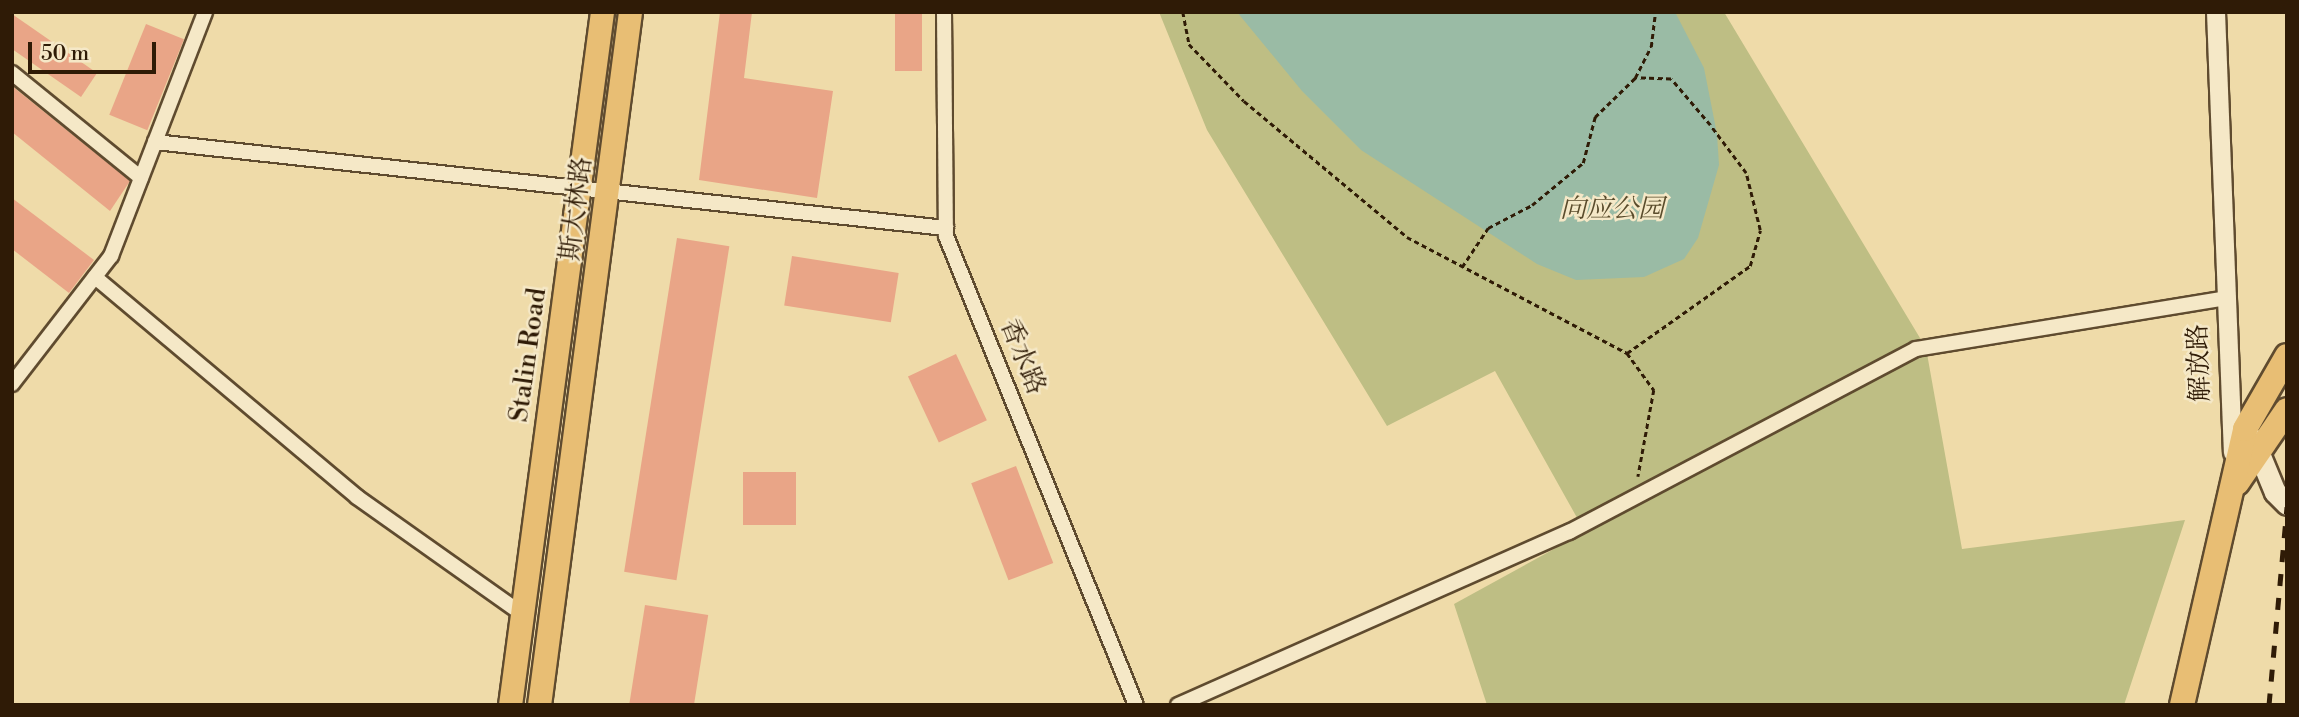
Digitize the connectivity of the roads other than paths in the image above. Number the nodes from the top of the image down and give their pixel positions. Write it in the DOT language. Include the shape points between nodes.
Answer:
graph roads {
  1 [pos="205,12"];
  2 [pos="602,12"];
  3 [pos="630,12"];
  4 [pos="944,12"];
  5 [pos="2216,12"];
  6 [pos="12,73"];
  7 [pos="155,142"];
  8 [pos="141,178"];
  9 [pos="579,188"];
  10 [pos="607,192"];
  11 [pos="946,229"];
  12 [pos="95,277"];
  13 [pos="2227,298"];
  14 [pos="2287,356"];
  15 [pos="12,384"];
  16 [pos="2287,410"];
  17 [pos="2245,429"];
  18 [pos="2262,450"];
  19 [pos="2234,486"];
  20 [pos="2287,504"];
  21 [pos="522,614"];
  22 [pos="510,705"];
  23 [pos="539,705"];
  24 [pos="1136,705"];
  25 [pos="1178,705"];
  26 [pos="2182,705"];
  1 -- 7 [label="street"];
  2 -- 9 [label="main road, Stalin Road"];
  3 -- 10 [label="main road, 斯大林路"];
  4 -- 11 [label="street, 香水路"];
  5 -- 13 [label="street, 解放路"];
  6 -- 8 [label="street"];
  7 -- 8 [label="street"];
  7 -- 9 [label="street"];
  8 -- 12 [label="street" via="111,256"];
  9 -- 10 [label="street"];
  9 -- 21 [label="main road, Stalin Road"];
  10 -- 11 [label="street"];
  10 -- 23 [label="main road, 斯大林路"];
  11 -- 24 [label="street, 香水路"];
  12 -- 15 [label="street"];
  12 -- 21 [label="street" via="357,497"];
  13 -- 19 [label="street, 解放路"];
  13 -- 25 [label="street" via="1916,349 1569,532"];
  14 -- 17 [label="highway"];
  16 -- 18 [label="highway"];
  17 -- 18 [label="main road"];
  17 -- 19 [label="highway"];
  18 -- 19 [label="highway"];
  18 -- 20 [label="main road" via="2275,492"];
  19 -- 26 [label="highway, 解放路"];
  21 -- 22 [label="main road, Stalin Road"];
}
